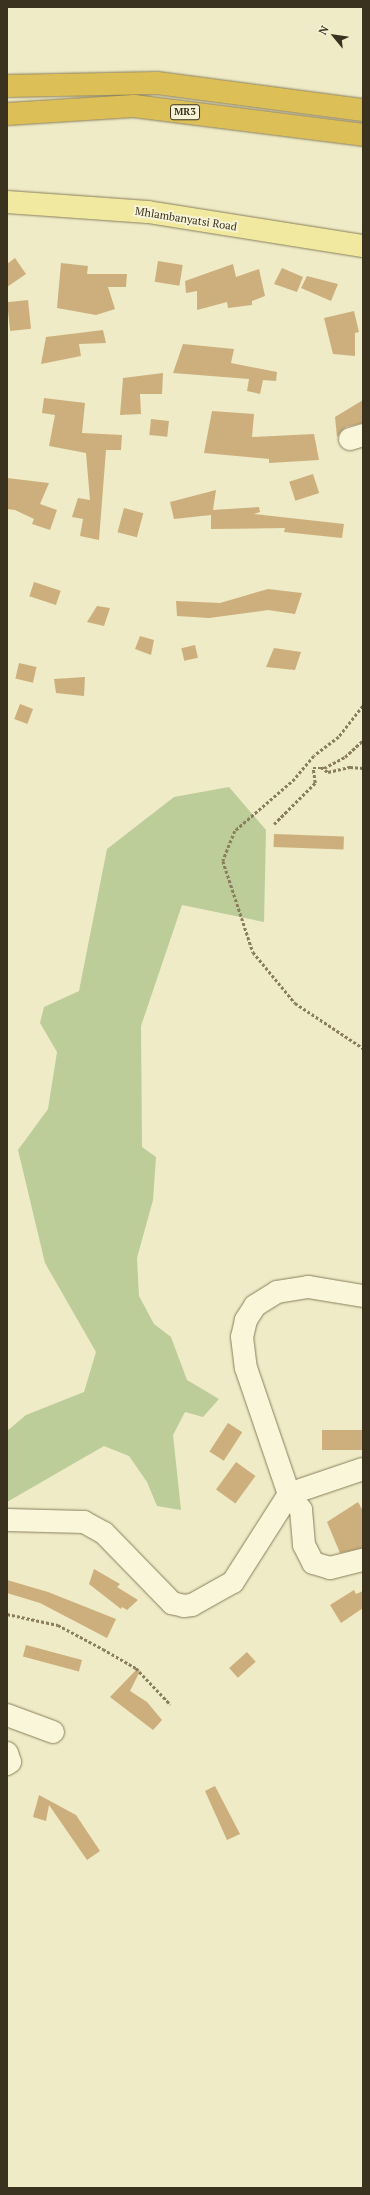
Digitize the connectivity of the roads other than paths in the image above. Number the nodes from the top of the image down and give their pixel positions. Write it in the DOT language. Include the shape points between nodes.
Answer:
graph roads {
  1 [pos="7,86"];
  2 [pos="363,110"];
  3 [pos="7,114"];
  4 [pos="363,135"];
  5 [pos="7,202"];
  6 [pos="363,246"];
  7 [pos="363,1296"];
  8 [pos="363,1469"];
  9 [pos="289,1494"];
  10 [pos="7,1520"];
  11 [pos="363,1560"];
  12 [pos="7,1715"];
  13 [pos="53,1732"];
  14 [pos="7,1753"];
  15 [pos="7,1764"];
  1 -- 2 [label="highway, MR3" via="157,83"];
  3 -- 4 [label="highway, MR3" via="134,106"];
  5 -- 6 [label="main road, Mhlambanyatsi Road" via="148,212"];
  7 -- 9 [label="street" via="308,1287 277,1292 255,1306 246,1320 242,1337 246,1368"];
  8 -- 9 [label="street"];
  9 -- 10 [label="street" via="233,1582 192,1605 184,1606 172,1603 104,1533 84,1522"];
  9 -- 11 [label="street" via="301,1510 304,1545 313,1563 330,1568"];
  12 -- 13 [label="street"];
  14 -- 15 [label="street" via="10,1762"];
}
